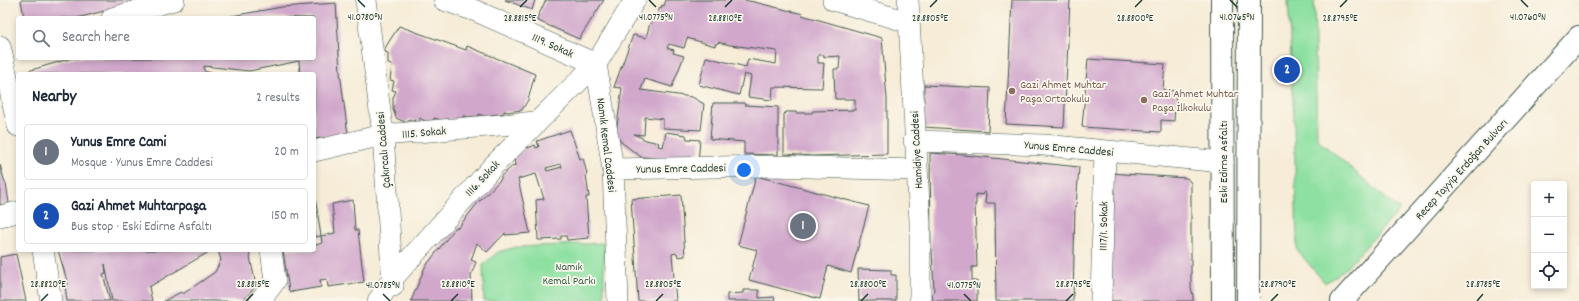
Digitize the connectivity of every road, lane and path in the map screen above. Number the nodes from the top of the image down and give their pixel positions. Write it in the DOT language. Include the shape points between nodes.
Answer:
graph roads {
  1 [pos="174,0"];
  2 [pos="366,0"];
  3 [pos="444,0"];
  4 [pos="635,0"];
  5 [pos="833,0"];
  6 [pos="908,0"];
  7 [pos="1222,0"];
  8 [pos="1250,0"];
  9 [pos="478,5"];
  10 [pos="119,16"];
  11 [pos="908,22"];
  12 [pos="1579,37"];
  13 [pos="6,47"];
  14 [pos="596,64"];
  15 [pos="16,113"];
  16 [pos="536,122"];
  17 [pos="383,135"];
  18 [pos="914,141"];
  19 [pos="316,151"];
  20 [pos="1105,151"];
  21 [pos="1223,162"];
  22 [pos="613,169"];
  23 [pos="917,170"];
  24 [pos="16,212"];
  25 [pos="0,216"];
  26 [pos="43,252"];
  27 [pos="270,252"];
  28 [pos="393,278"];
  29 [pos="1248,291"];
  30 [pos="51,301"];
  31 [pos="260,301"];
  32 [pos="378,301"];
  33 [pos="393,301"];
  34 [pos="618,301"];
  35 [pos="920,301"];
  36 [pos="1101,301"];
  37 [pos="1223,301"];
  38 [pos="1261,301"];
  39 [pos="1342,301"];
  1 -- 10 [label="street"];
  2 -- 17 [label="street, Çakırcalı Caddesi"];
  3 -- 9 [label="street, 1119. Sokak"];
  4 -- 14 [label="street"];
  5 -- 11 [label="street"];
  6 -- 11 [label="street, Hamidiye Caddesi"];
  7 -- 21 [label="main road, Eski Edirne Asfaltı"];
  8 -- 29 [label="main road"];
  9 -- 14 [label="street, 1119. Sokak"];
  11 -- 18 [label="street, Hamidiye Caddesi"];
  12 -- 39 [label="main road, Recep Tayyip Erdoğan Bulvarı"];
  13 -- 15 [label="street"];
  14 -- 16 [label="street, 1116. Sokak"];
  14 -- 22 [label="street, Namık Kemal Caddesi"];
  16 -- 17 [label="street, 1115. Sokak"];
  16 -- 28 [label="street, 1116. Sokak"];
  17 -- 19 [label="street, 1115. Sokak"];
  17 -- 28 [label="street, Çakırcalı Caddesi"];
  18 -- 20 [label="street, Yunus Emre Caddesi" via="1044,145"];
  18 -- 23 [label="street, Hamidiye Caddesi"];
  20 -- 21 [label="street, Yunus Emre Caddesi"];
  20 -- 36 [label="street, 1117/1. Sokak"];
  21 -- 37 [label="main road, Eski Edirne Asfaltı"];
  22 -- 23 [label="street, Yunus Emre Caddesi" via="772,166"];
  22 -- 34 [label="street, Namık Kemal Caddesi"];
  23 -- 35 [label="street, Hamidiye Caddesi"];
  24 -- 25 [label="street"];
  26 -- 30 [label="street"];
  27 -- 31 [label="street" via="275,281"];
  28 -- 32 [label="street, 1116. Sokak"];
  28 -- 33 [label="street, Çakırcalı Caddesi"];
  29 -- 38 [label="main road"];
}
